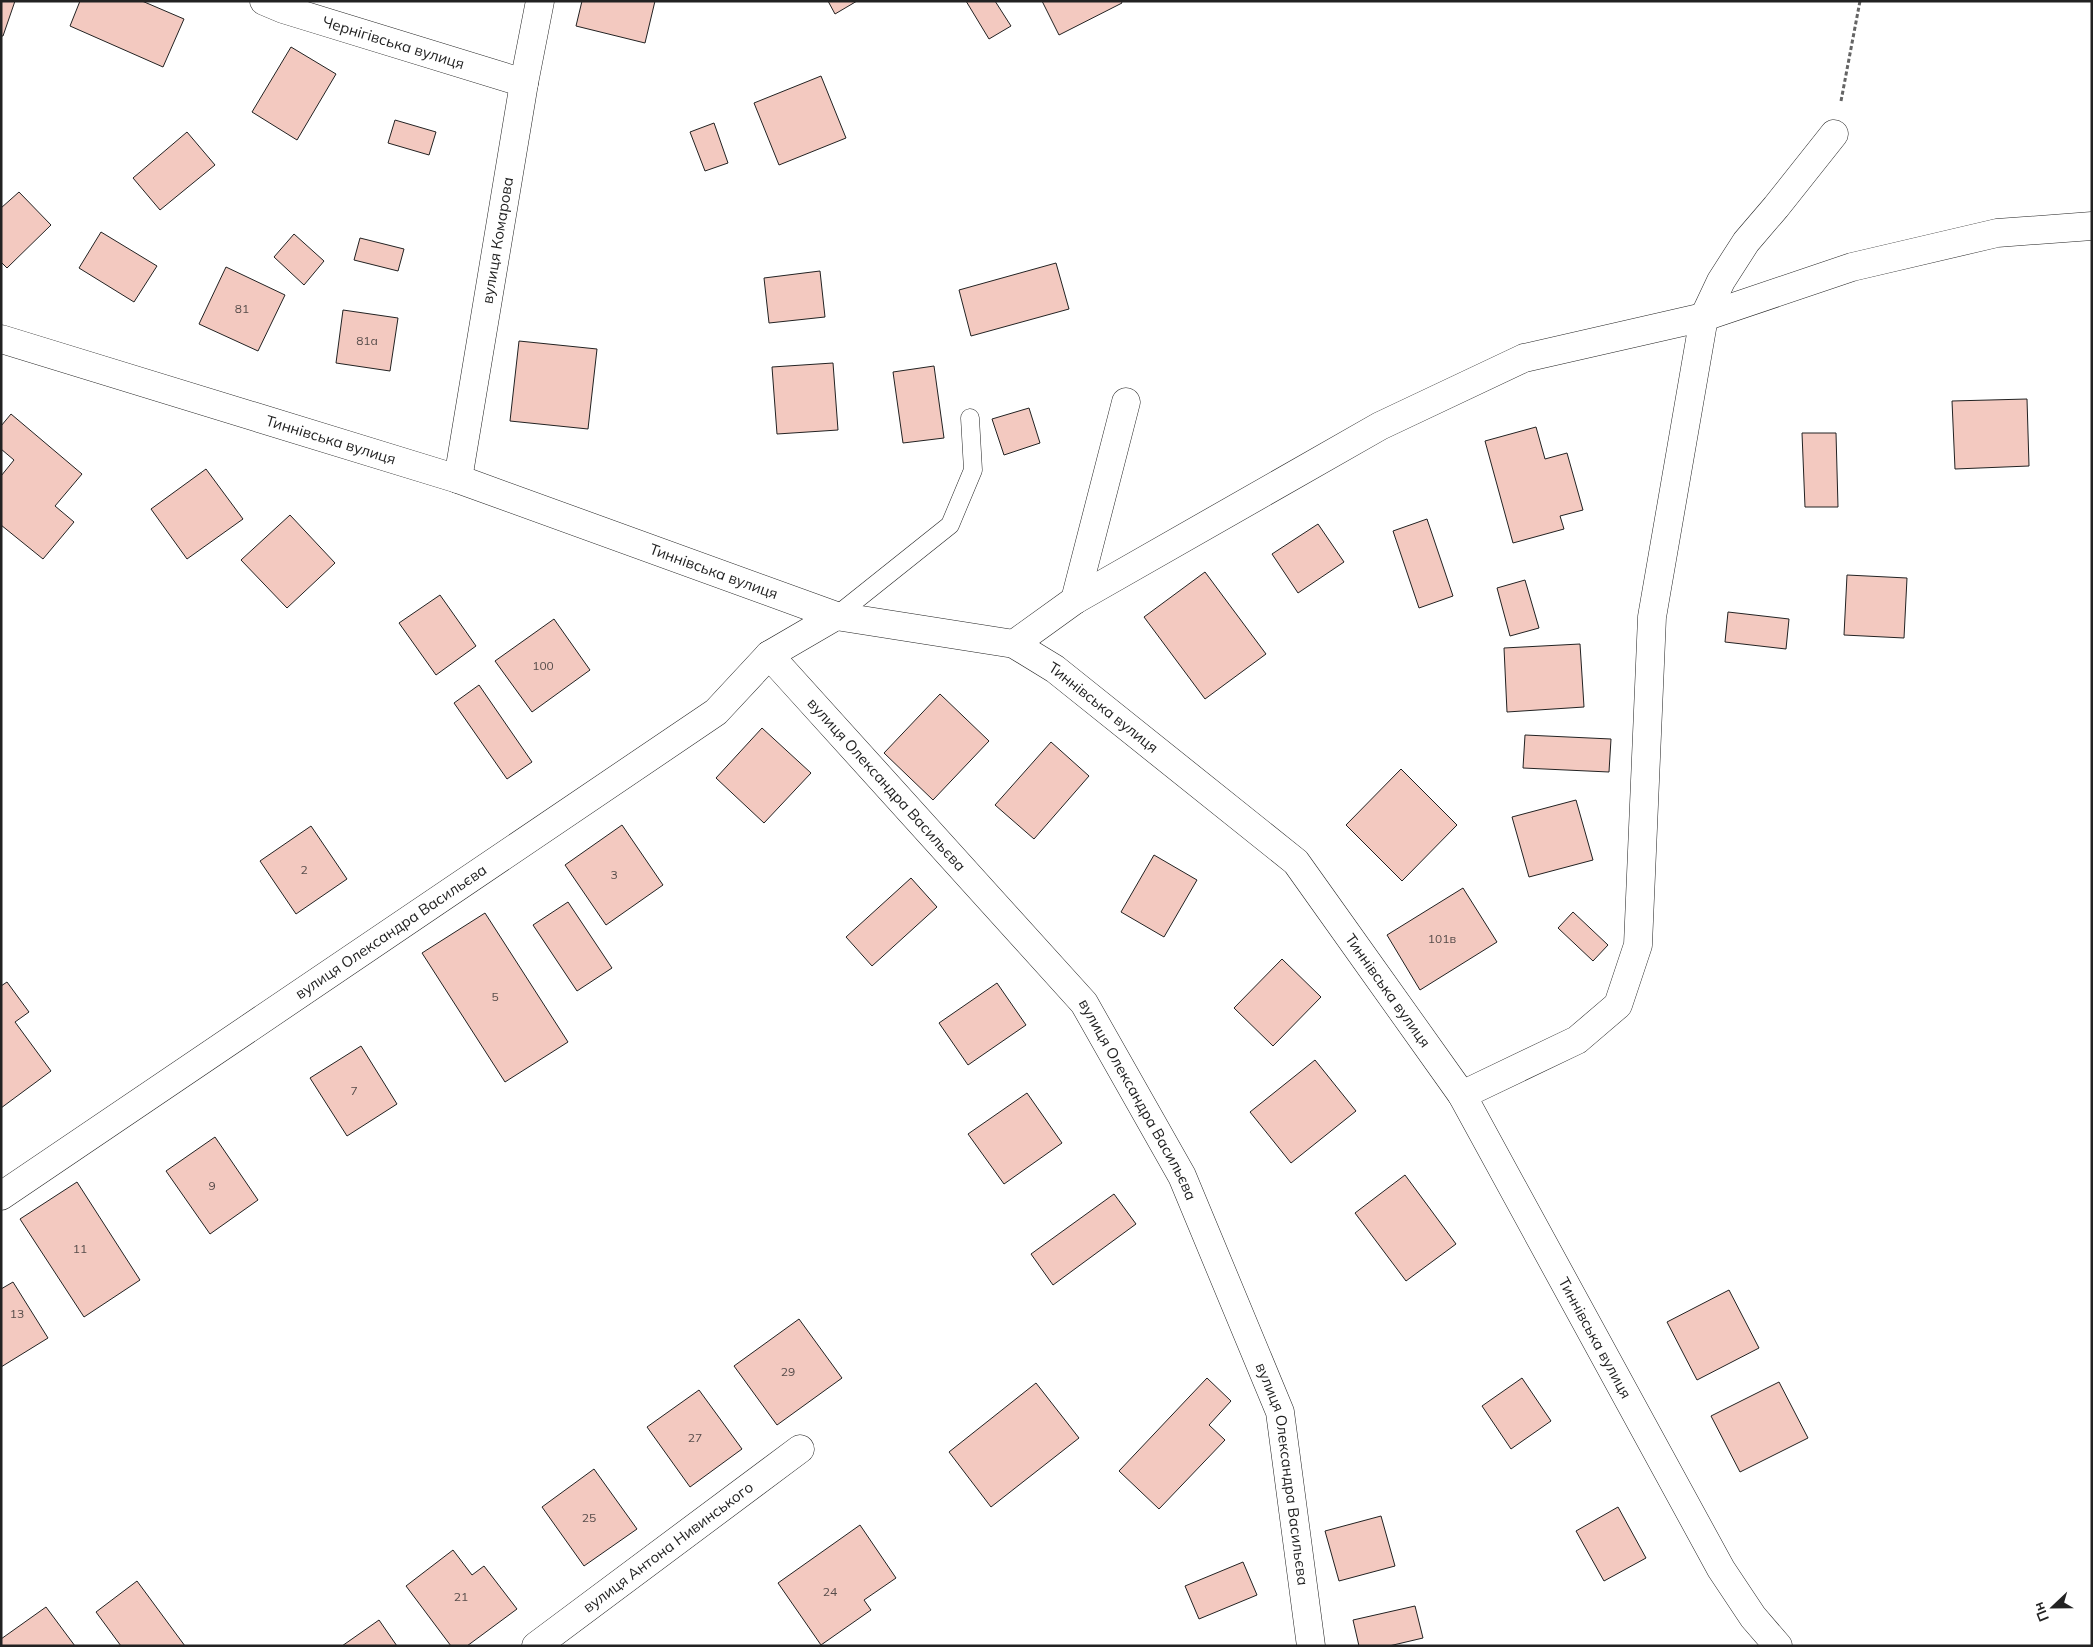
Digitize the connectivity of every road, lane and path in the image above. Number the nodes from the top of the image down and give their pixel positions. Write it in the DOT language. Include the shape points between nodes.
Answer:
graph roads {
  1 [pos="264,1"];
  2 [pos="540,1"];
  3 [pos="1860,1"];
  4 [pos="524,82"];
  5 [pos="1834,134"];
  6 [pos="2092,226"];
  7 [pos="1704,317"];
  8 [pos="1,339"];
  9 [pos="1126,402"];
  10 [pos="970,418"];
  11 [pos="458,479"];
  12 [pos="1075,600"];
  13 [pos="836,616"];
  14 [pos="1014,644"];
  15 [pos="769,655"];
  16 [pos="1462,1096"];
  17 [pos="1,1196"];
  18 [pos="800,1449"];
  19 [pos="536,1646"];
  20 [pos="1312,1646"];
  21 [pos="1778,1646"];
  1 -- 4 [label="street, Чернігівська вулиця"];
  2 -- 4 [label="street, вулиця Комарова"];
  3 -- 5 [label="path"];
  4 -- 11 [label="street, вулиця Комарова"];
  5 -- 7 [label="street" via="1746,242 1721,281"];
  6 -- 7 [label="street" via="1997,233 1852,267"];
  7 -- 12 [label="street" via="1524,358 1380,426"];
  7 -- 16 [label="street" via="1652,617 1638,946 1618,1005 1577,1040"];
  8 -- 11 [label="street, Тиннівська вулиця"];
  9 -- 12 [label="street"];
  10 -- 13 [label="lane" via="973,470 950,525"];
  11 -- 13 [label="street, Тиннівська вулиця"];
  12 -- 14 [label="street"];
  13 -- 14 [label="street, Тиннівська вулиця"];
  13 -- 15 [label="street, вулиця Олександра Васильєва"];
  14 -- 16 [label="street, Тиннівська вулиця" via="1055,669 1296,862"];
  15 -- 17 [label="street, вулиця Олександра Васильєва" via="716,712"];
  15 -- 20 [label="street, вулиця Олександра Васильєва" via="1084,1003 1182,1176 1280,1412"];
  16 -- 21 [label="street, Тиннівська вулиця" via="1721,1569"];
  18 -- 19 [label="street, вулиця Антона Нивинського"];
}
